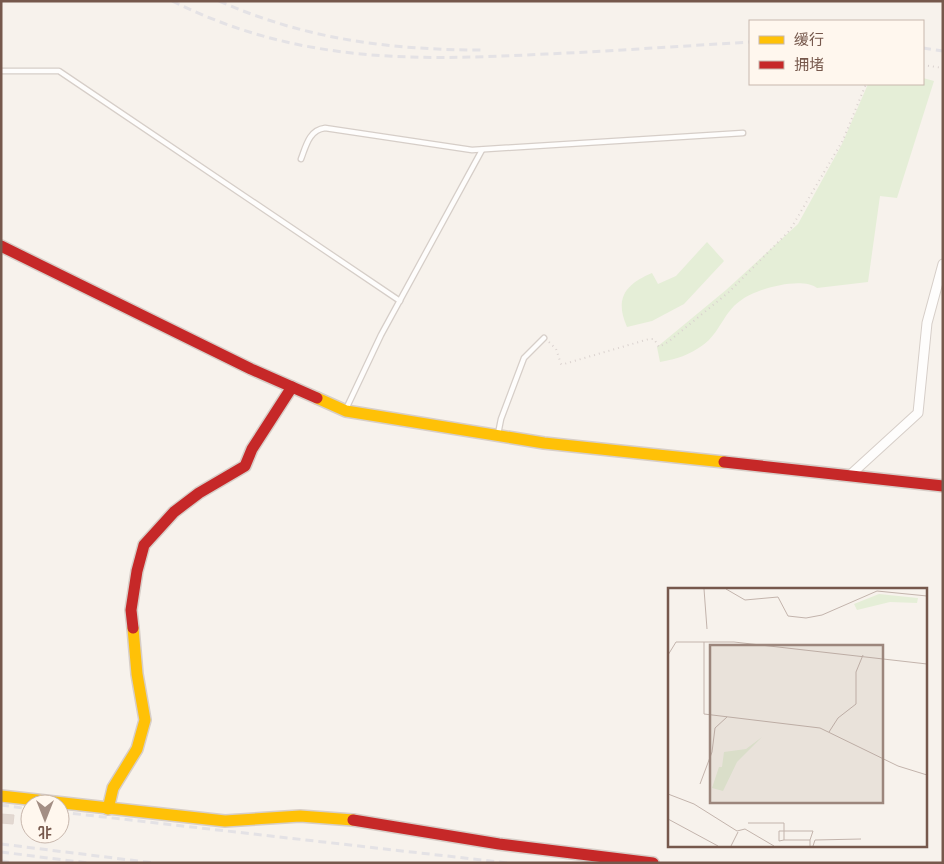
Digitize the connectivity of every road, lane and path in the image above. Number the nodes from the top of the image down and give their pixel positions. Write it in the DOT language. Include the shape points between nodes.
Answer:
graph roads {
  1 [pos="924,66"];
  2 [pos="943,68"];
  3 [pos="1,71"];
  4 [pos="866,85"];
  5 [pos="743,133"];
  6 [pos="482,150"];
  7 [pos="301,159"];
  8 [pos="1,246"];
  9 [pos="943,264"];
  10 [pos="400,301"];
  11 [pos="544,338"];
  12 [pos="292,387"];
  13 [pos="346,410"];
  14 [pos="498,436"];
  15 [pos="849,476"];
  16 [pos="943,486"];
  17 [pos="1,796"];
  18 [pos="108,809"];
  19 [pos="653,863"];
  1 -- 2 [label="path"];
  3 -- 10 [label="lane" via="58,71"];
  4 -- 11 [label="path" via="843,140 790,230 729,292 668,342 659,347 649,339 561,364 556,349"];
  5 -- 6 [label="lane"];
  6 -- 7 [label="lane" via="325,128 317,129 311,135"];
  6 -- 10 [label="lane"];
  8 -- 12 [label="street"];
  9 -- 15 [label="street" via="927,322 918,413"];
  10 -- 13 [label="lane"];
  11 -- 14 [label="lane" via="524,358 501,419"];
  12 -- 13 [label="street"];
  12 -- 18 [label="street" via="252,449 245,466 174,512 144,544 131,610 145,720 137,749 113,788"];
  13 -- 14 [label="street"];
  14 -- 15 [label="street"];
  15 -- 16 [label="street"];
  17 -- 18 [label="street"];
  18 -- 19 [label="street" via="225,821 300,816 342,819 499,844"];
}
